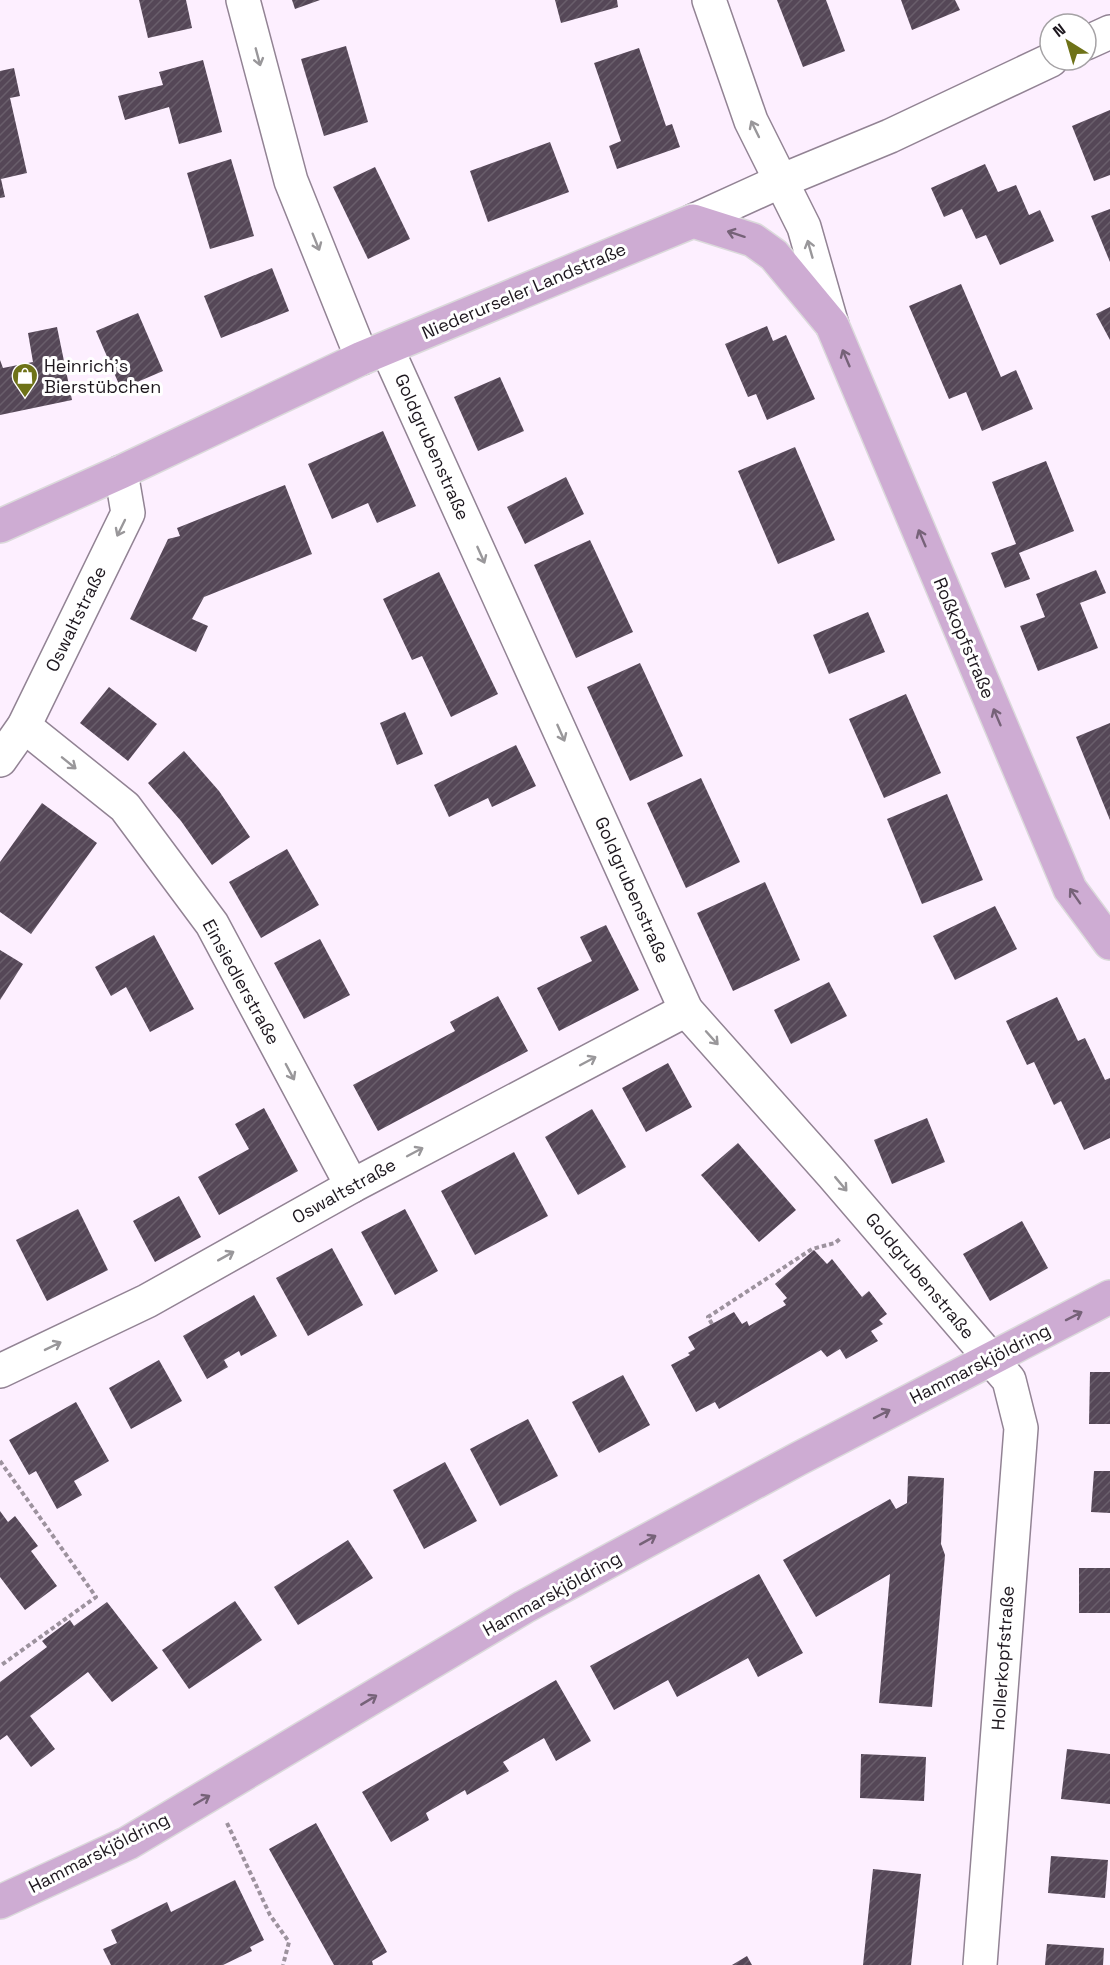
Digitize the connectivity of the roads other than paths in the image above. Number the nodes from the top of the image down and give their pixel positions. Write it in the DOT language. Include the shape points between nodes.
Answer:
graph roads {
  1 [pos="243,0"];
  2 [pos="709,0"];
  3 [pos="1038,66"];
  4 [pos="781,181"];
  5 [pos="693,221"];
  6 [pos="832,325"];
  7 [pos="375,353"];
  8 [pos="121,472"];
  9 [pos="0,526"];
  10 [pos="24,726"];
  11 [pos="0,760"];
  12 [pos="1110,943"];
  13 [pos="686,1010"];
  14 [pos="352,1186"];
  15 [pos="1110,1297"];
  16 [pos="991,1358"];
  17 [pos="0,1371"];
  18 [pos="0,1902"];
  19 [pos="980,1965"];
  1 -- 7 [label="street, Goldgrubenstraße, one-way" via="291,181"];
  4 -- 2 [label="street, Roßkopfstraße, one-way" via="751,121"];
  3 -- 4 [label="street, Niederurseler Landstraße" via="890,136"];
  4 -- 5 [label="street, Niederurseler Landstraße"];
  6 -- 4 [label="street, Roßkopfstraße, one-way" via="804,227"];
  6 -- 5 [label="main road, Roßkopfstraße, one-way" via="774,255 753,240"];
  5 -- 7 [label="main road, Niederurseler Landstraße"];
  12 -- 6 [label="main road, Roßkopfstraße, one-way" via="1070,890"];
  7 -- 8 [label="main road, Niederurseler Landstraße"];
  7 -- 13 [label="street, Goldgrubenstraße, one-way"];
  8 -- 9 [label="main road, Niederurseler Landstraße"];
  8 -- 10 [label="street, Oswaltstraße, one-way" via="128,513"];
  10 -- 11 [label="street, Oswaltstraße"];
  10 -- 14 [label="street, Einsiedlerstraße, one-way" via="124,807 212,924"];
  14 -- 13 [label="street, Oswaltstraße, one-way"];
  13 -- 16 [label="street, Goldgrubenstraße, one-way"];
  17 -- 14 [label="street, Oswaltstraße, one-way" via="147,1301"];
  16 -- 15 [label="main road, Hammarskjöldring, one-way"];
  18 -- 16 [label="main road, Hammarskjöldring, one-way" via="128,1843 524,1607"];
  16 -- 19 [label="street, Hollerkopfstraße" via="1009,1380 1021,1428"];
}
